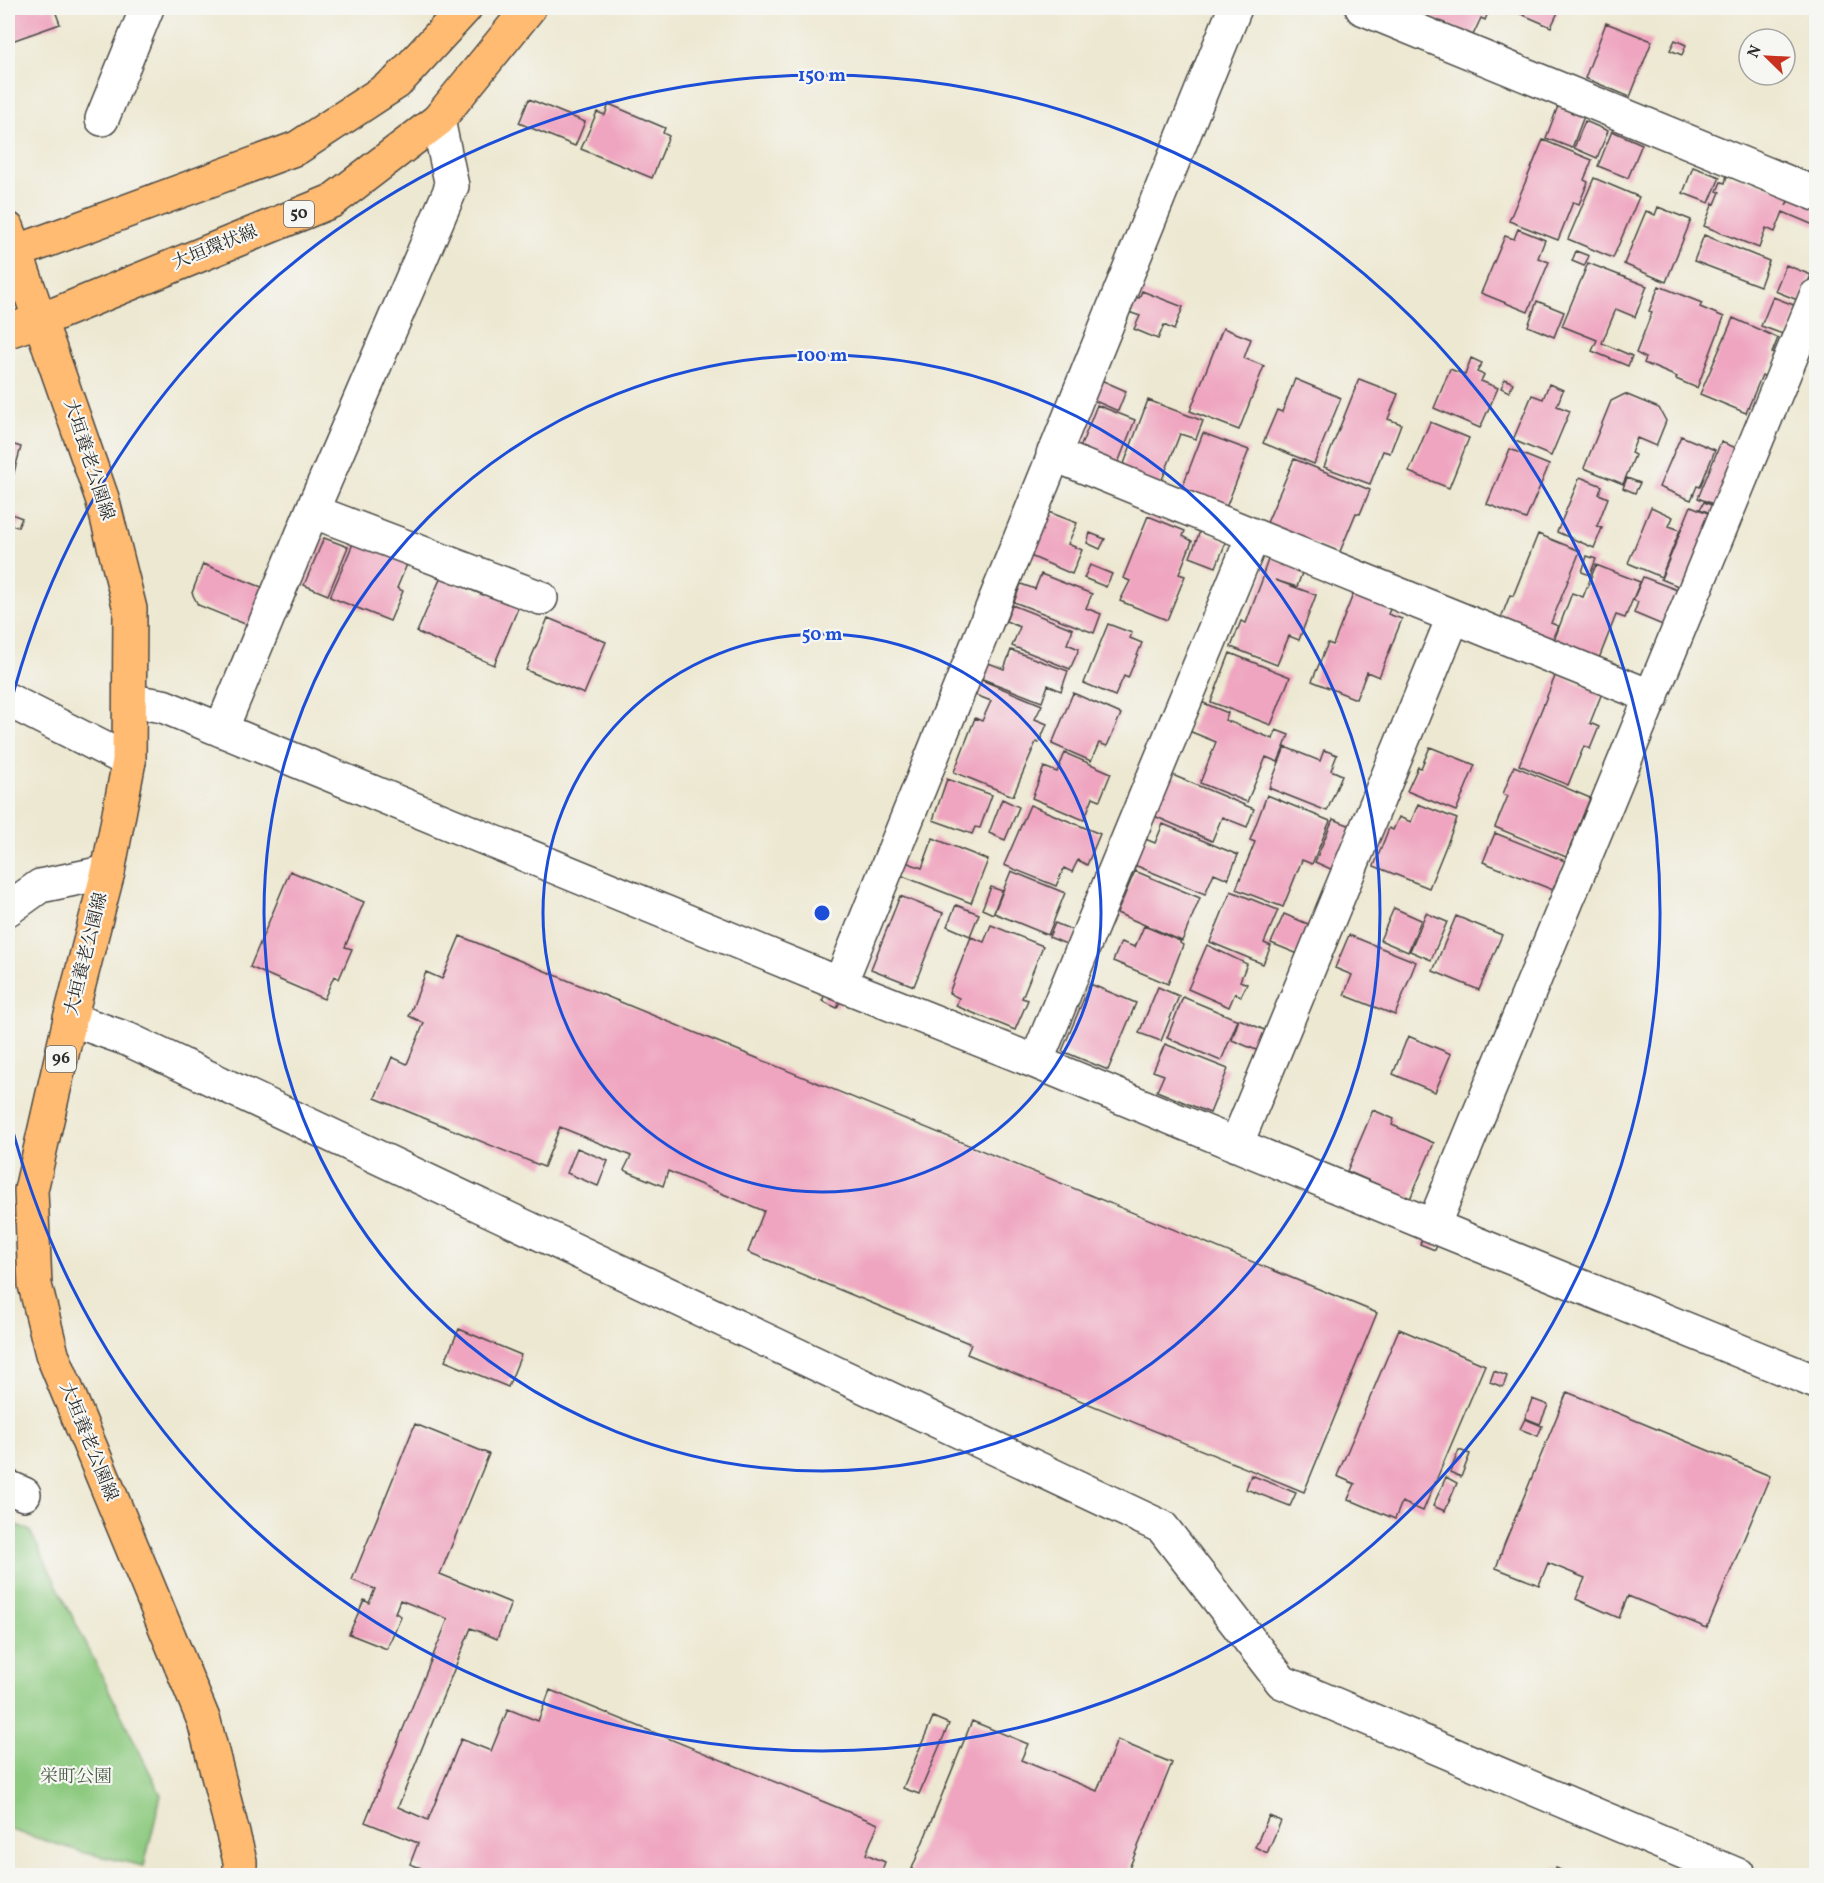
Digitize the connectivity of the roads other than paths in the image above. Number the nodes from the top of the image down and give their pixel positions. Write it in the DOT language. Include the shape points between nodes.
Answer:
graph roads {
  1 [pos="147,8"];
  2 [pos="465,8"];
  3 [pos="529,8"];
  4 [pos="1234,8"];
  5 [pos="1362,8"];
  6 [pos="102,119"];
  7 [pos="438,120"];
  8 [pos="1816,194"];
  9 [pos="10,245"];
  10 [pos="1816,296"];
  11 [pos="41,320"];
  12 [pos="8,331"];
  13 [pos="1053,454"];
  14 [pos="312,511"];
  15 [pos="1252,536"];
  16 [pos="541,598"];
  17 [pos="1453,618"];
  18 [pos="1652,698"];
  19 [pos="8,700"];
  20 [pos="130,701"];
  21 [pos="221,730"];
  22 [pos="129,760"];
  23 [pos="108,872"];
  24 [pos="8,909"];
  25 [pos="840,984"];
  26 [pos="70,1019"];
  27 [pos="1036,1062"];
  28 [pos="1236,1145"];
  29 [pos="1433,1226"];
  30 [pos="1816,1382"];
  31 [pos="240,1875"];
  32 [pos="1740,1875"];
  1 -- 6 [label="street"];
  2 -- 9 [label="main road" via="396,83 297,148"];
  3 -- 7 [label="main road, 大垣環状線 / 50"];
  4 -- 13 [label="street"];
  5 -- 8 [label="street"];
  7 -- 11 [label="main road, 大垣環状線 / 50" via="332,201"];
  7 -- 14 [label="street" via="452,186"];
  9 -- 11 [label="main road, 大垣養老公園線 / 96"];
  10 -- 18 [label="street"];
  11 -- 12 [label="main road, 大垣環状線 / 50"];
  11 -- 20 [label="main road, 大垣養老公園線 / 96" via="102,498 130,609"];
  13 -- 15 [label="street"];
  13 -- 25 [label="street"];
  14 -- 16 [label="street"];
  14 -- 21 [label="street"];
  15 -- 17 [label="street"];
  15 -- 27 [label="street"];
  17 -- 18 [label="street"];
  17 -- 28 [label="street"];
  18 -- 29 [label="street"];
  19 -- 22 [label="street"];
  20 -- 21 [label="street" via="163,706"];
  20 -- 22 [label="main road, 大垣養老公園線 / 96"];
  21 -- 25 [label="street"];
  22 -- 23 [label="main road, 大垣養老公園線 / 96"];
  23 -- 24 [label="street" via="40,886"];
  23 -- 26 [label="main road, 大垣養老公園線 / 96"];
  25 -- 27 [label="street"];
  26 -- 31 [label="main road, 大垣養老公園線 / 96" via="31,1190 35,1285 52,1354 204,1721 240,1861"];
  26 -- 32 [label="street" via="127,1039 1162,1527 1282,1682"];
  27 -- 28 [label="street"];
  28 -- 29 [label="street"];
  29 -- 30 [label="street"];
}
